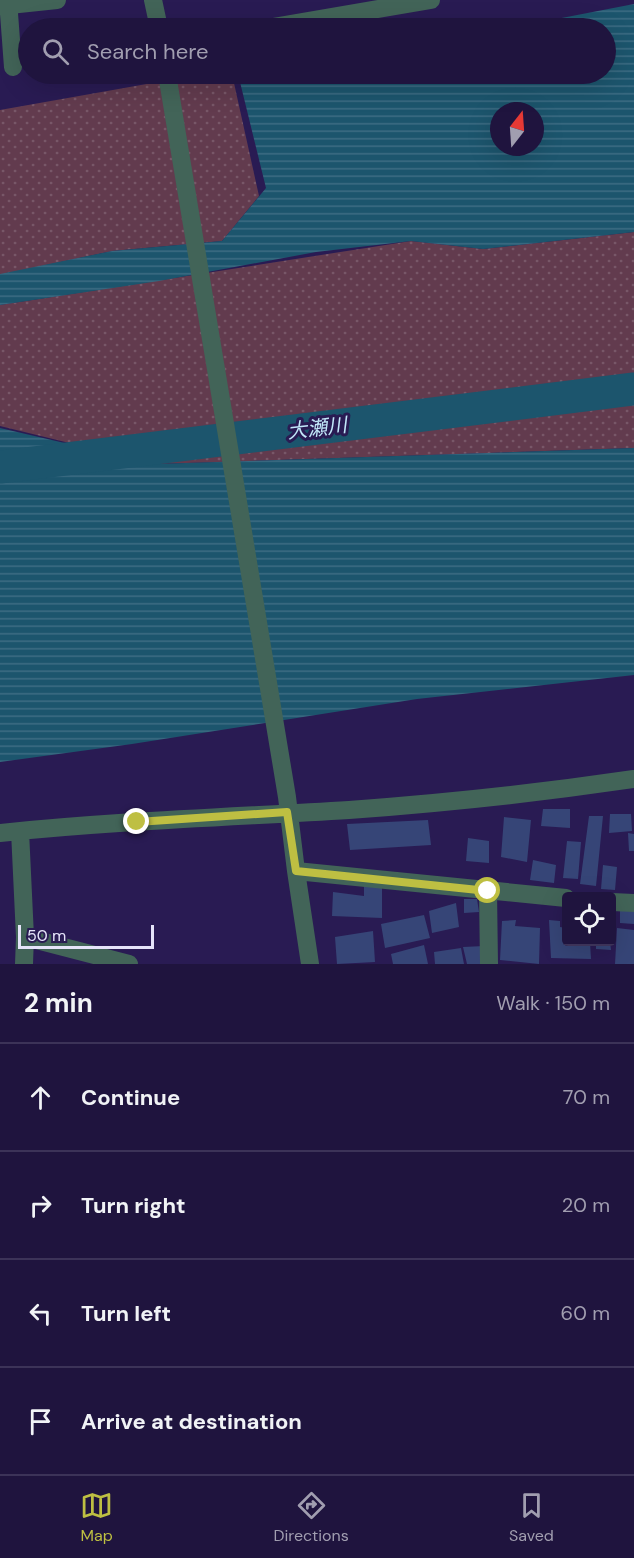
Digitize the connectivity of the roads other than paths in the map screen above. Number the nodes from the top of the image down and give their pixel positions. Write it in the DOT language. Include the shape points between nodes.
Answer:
graph roads {
  1 [pos="57,0"];
  2 [pos="153,0"];
  3 [pos="430,0"];
  4 [pos="5,3"];
  5 [pos="390,3"];
  6 [pos="157,18"];
  7 [pos="316,18"];
  8 [pos="13,67"];
  9 [pos="169,84"];
  10 [pos="634,779"];
  11 [pos="287,805"];
  12 [pos="20,831"];
  13 [pos="0,833"];
  14 [pos="296,871"];
  15 [pos="488,891"];
  16 [pos="562,898"];
  17 [pos="616,902"];
  18 [pos="634,903"];
  19 [pos="26,938"];
  20 [pos="24,964"];
  21 [pos="129,964"];
  22 [pos="310,964"];
  23 [pos="489,964"];
  1 -- 4 [label="street"];
  2 -- 6 [label="street"];
  3 -- 5 [label="street"];
  4 -- 8 [label="street"];
  5 -- 7 [label="street"];
  9 -- 11 [label="street"];
  10 -- 11 [label="street" via="531,794 349,810"];
  11 -- 12 [label="street"];
  11 -- 14 [label="street"];
  12 -- 13 [label="street"];
  12 -- 19 [label="street"];
  14 -- 15 [label="street"];
  14 -- 22 [label="street"];
  15 -- 16 [label="street"];
  15 -- 23 [label="street"];
  17 -- 18 [label="street"];
  19 -- 20 [label="street"];
  19 -- 21 [label="street"];
}
